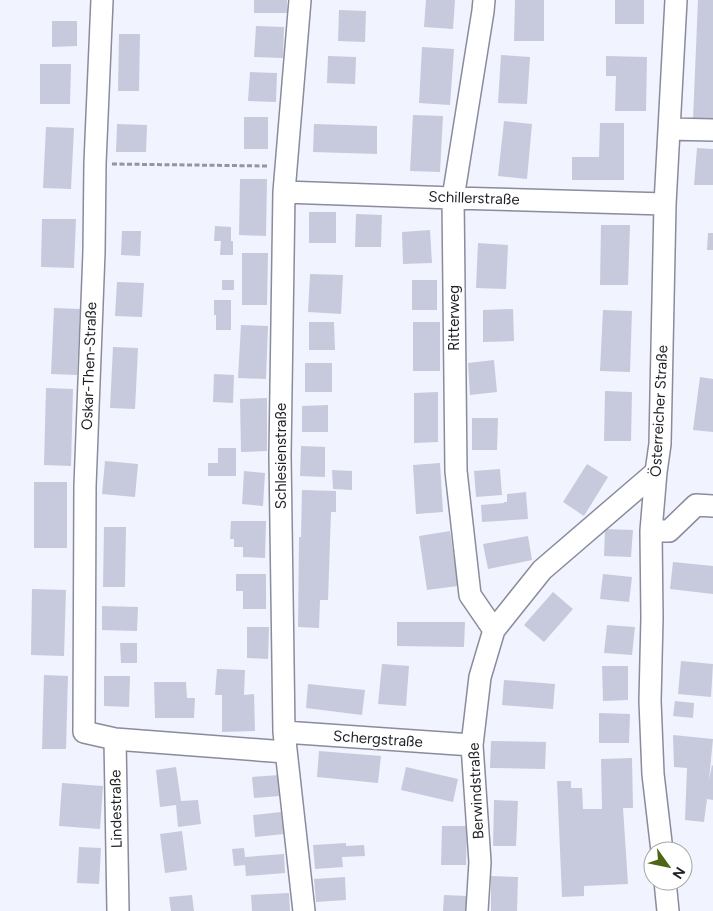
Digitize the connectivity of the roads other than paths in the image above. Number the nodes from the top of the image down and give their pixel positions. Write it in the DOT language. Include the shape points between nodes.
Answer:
graph roads {
  1 [pos="102,0"];
  2 [pos="300,0"];
  3 [pos="484,0"];
  4 [pos="676,0"];
  5 [pos="669,128"];
  6 [pos="713,130"];
  7 [pos="284,192"];
  8 [pos="453,198"];
  9 [pos="665,204"];
  10 [pos="656,472"];
  11 [pos="713,506"];
  12 [pos="651,531"];
  13 [pos="494,630"];
  14 [pos="115,739"];
  15 [pos="285,742"];
  16 [pos="472,745"];
  17 [pos="661,841"];
  18 [pos="666,891"];
  19 [pos="118,911"];
  20 [pos="304,911"];
  21 [pos="477,911"];
  22 [pos="668,911"];
  1 -- 14 [label="street, Oskar-Then-Straße" via="85,486 84,732"];
  2 -- 7 [label="street, Schlesienstraße"];
  3 -- 8 [label="street, Ritterweg"];
  4 -- 5 [label="street, Österreicher Straße"];
  5 -- 6 [label="street"];
  5 -- 9 [label="street, Österreicher Straße"];
  7 -- 8 [label="street, Schillerstraße"];
  7 -- 15 [label="street, Schlesienstraße" via="280,455"];
  8 -- 9 [label="street, Schillerstraße"];
  8 -- 13 [label="street, Ritterweg" via="456,471 470,595"];
  9 -- 10 [label="street, Österreicher Straße" via="660,444"];
  10 -- 12 [label="street, Österreicher Straße"];
  10 -- 13 [label="street, Berwindstraße" via="542,570"];
  11 -- 12 [label="street" via="696,505 669,531"];
  12 -- 17 [label="street, Österreicher Straße" via="650,701 653,774"];
  13 -- 16 [label="street, Berwindstraße" via="480,677"];
  14 -- 15 [label="street, Schergstraße"];
  14 -- 19 [label="street, Lindestraße"];
  15 -- 16 [label="street, Schergstraße"];
  15 -- 20 [label="street, Schlesienstraße"];
  16 -- 21 [label="street, Berwindstraße" via="480,862"];
  18 -- 22 [label="street"];
}
